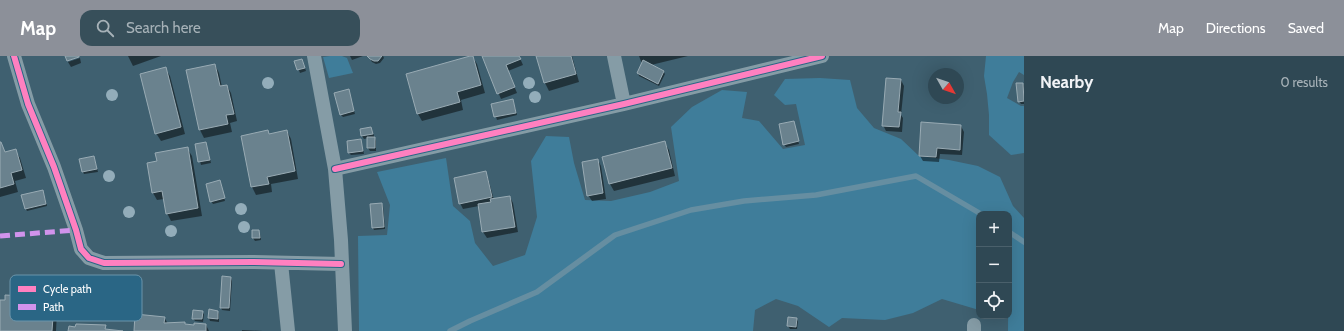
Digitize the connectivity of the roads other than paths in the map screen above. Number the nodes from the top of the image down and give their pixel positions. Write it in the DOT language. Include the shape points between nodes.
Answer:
graph roads {
  1 [pos="14,56"];
  2 [pos="314,56"];
  3 [pos="614,56"];
  4 [pos="822,56"];
  5 [pos="624,104"];
  6 [pos="335,169"];
  7 [pos="281,263"];
  8 [pos="342,264"];
  9 [pos="288,331"];
  10 [pos="345,331"];
  1 -- 7 [label="street" via="28,104 54,167 81,249 89,258 104,263"];
  2 -- 6 [label="street"];
  3 -- 5 [label="street"];
  4 -- 5 [label="street"];
  5 -- 6 [label="street"];
  6 -- 8 [label="street"];
  7 -- 8 [label="street"];
  7 -- 9 [label="street"];
  8 -- 10 [label="street"];
}
